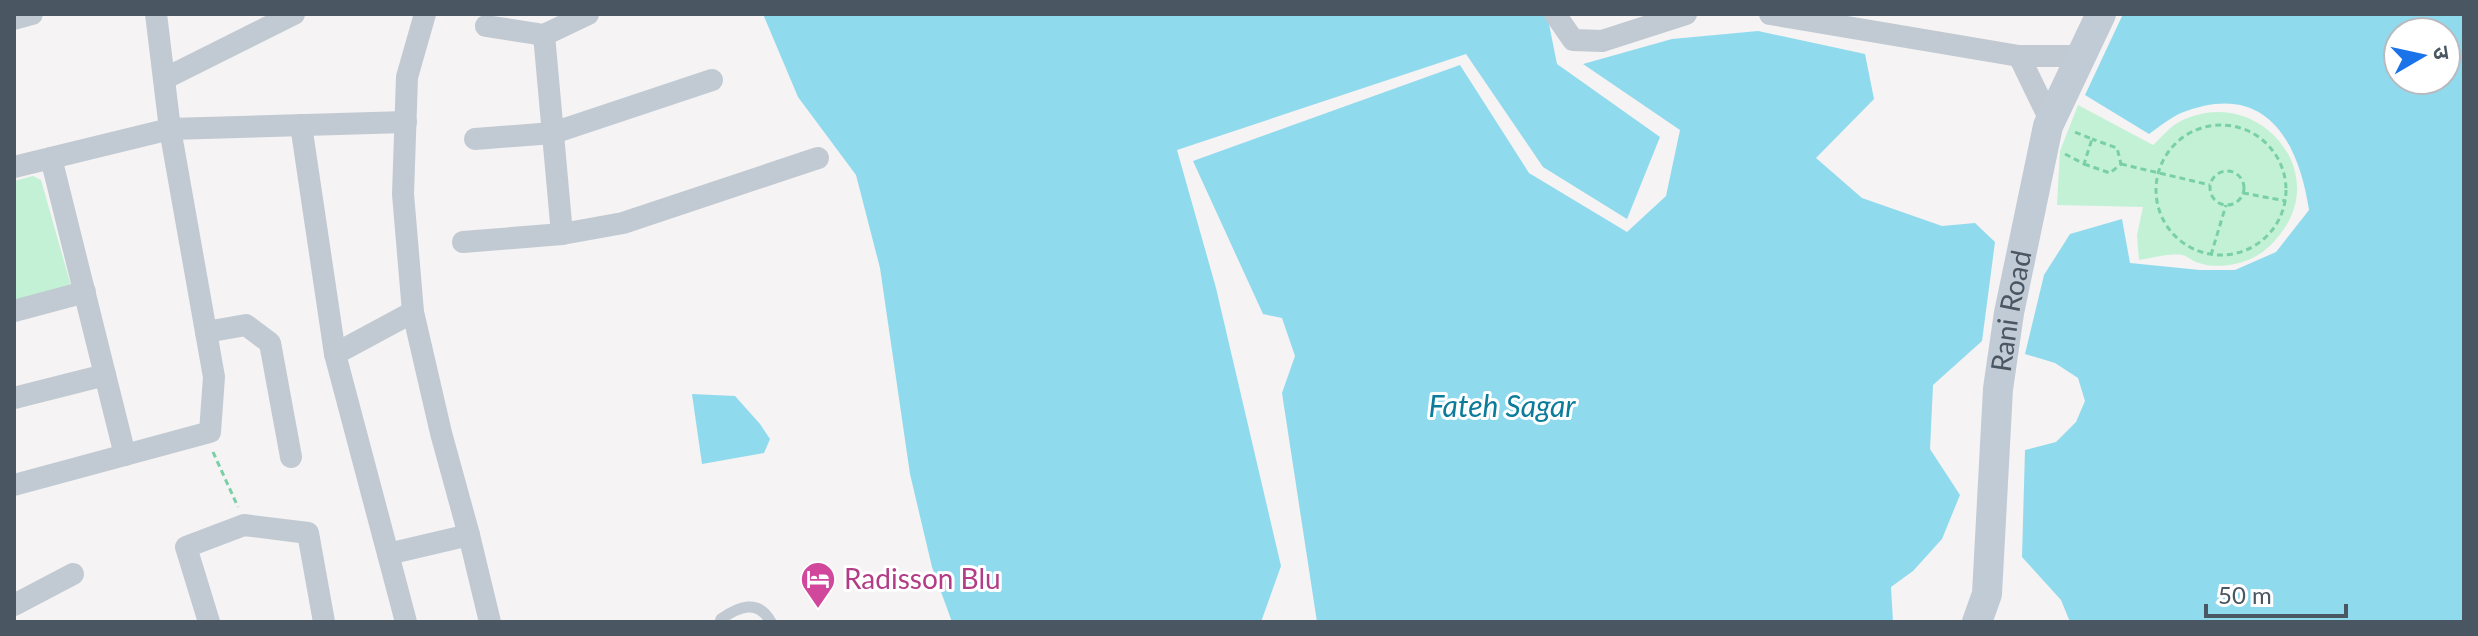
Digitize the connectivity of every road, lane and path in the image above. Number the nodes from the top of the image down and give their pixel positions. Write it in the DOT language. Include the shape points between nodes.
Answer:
graph roads {
  1 [pos="32,14"];
  2 [pos="156,14"];
  3 [pos="294,14"];
  4 [pos="425,14"];
  5 [pos="588,14"];
  6 [pos="1555,14"];
  7 [pos="1686,14"];
  8 [pos="1770,14"];
  9 [pos="2101,14"];
  10 [pos="14,19"];
  11 [pos="486,26"];
  12 [pos="544,35"];
  13 [pos="2019,56"];
  14 [pos="2080,56"];
  15 [pos="164,79"];
  16 [pos="712,80"];
  17 [pos="406,122"];
  18 [pos="301,125"];
  19 [pos="2059,125"];
  20 [pos="170,129"];
  21 [pos="553,133"];
  22 [pos="475,139"];
  23 [pos="2092,139"];
  24 [pos="2060,151"];
  25 [pos="51,158"];
  26 [pos="818,158"];
  27 [pos="2084,164"];
  28 [pos="2121,164"];
  29 [pos="14,167"];
  30 [pos="2158,172"];
  31 [pos="2210,185"];
  32 [pos="2243,193"];
  33 [pos="2286,201"];
  34 [pos="2226,205"];
  35 [pos="562,234"];
  36 [pos="463,242"];
  37 [pos="2211,255"];
  38 [pos="85,292"];
  39 [pos="14,311"];
  40 [pos="413,312"];
  41 [pos="206,332"];
  42 [pos="335,354"];
  43 [pos="105,375"];
  44 [pos="14,398"];
  45 [pos="207,433"];
  46 [pos="125,455"];
  47 [pos="291,457"];
  48 [pos="14,485"];
  49 [pos="244,525"];
  50 [pos="469,535"];
  51 [pos="388,554"];
  52 [pos="73,574"];
  53 [pos="14,605"];
  54 [pos="208,616"];
  55 [pos="324,620"];
  56 [pos="406,622"];
  57 [pos="490,622"];
  58 [pos="720,622"];
  59 [pos="771,622"];
  60 [pos="1977,622"];
  1 -- 10 [label="street"];
  2 -- 15 [label="street"];
  3 -- 15 [label="street"];
  4 -- 17 [label="street" via="407,77"];
  5 -- 12 [label="street"];
  6 -- 7 [label="street" via="1573,40 1602,41"];
  8 -- 13 [label="street"];
  9 -- 14 [label="street, Rani Road"];
  11 -- 12 [label="street"];
  12 -- 21 [label="street"];
  13 -- 14 [label="street"];
  13 -- 19 [label="street"];
  14 -- 19 [label="street, Rani Road"];
  15 -- 20 [label="street"];
  16 -- 21 [label="street"];
  17 -- 18 [label="street"];
  17 -- 40 [label="street" via="403,194"];
  18 -- 20 [label="street"];
  18 -- 42 [label="street"];
  19 -- 23 [label="path"];
  19 -- 60 [label="street, Rani Road" via="2009,313 1998,389 1987,594"];
  20 -- 25 [label="street"];
  20 -- 41 [label="street"];
  21 -- 22 [label="street"];
  21 -- 35 [label="street"];
  23 -- 27 [label="path"];
  23 -- 28 [label="path" via="2117,148"];
  24 -- 27 [label="path"];
  25 -- 29 [label="street"];
  25 -- 38 [label="street"];
  26 -- 35 [label="street" via="623,223"];
  27 -- 28 [label="path" via="2110,173"];
  28 -- 30 [label="path"];
  30 -- 31 [label="path"];
  30 -- 33 [label="path" via="2182,137 2202,126 2224,124 2246,129 2279,158"];
  30 -- 37 [label="path" via="2155,195 2173,235"];
  31 -- 32 [label="path" via="2220,173 2231,172 2240,178"];
  31 -- 34 [label="path" via="2215,201"];
  32 -- 33 [label="path"];
  32 -- 34 [label="path"];
  33 -- 37 [label="path" via="2265,239 2240,253"];
  34 -- 37 [label="path"];
  35 -- 36 [label="street"];
  38 -- 39 [label="street"];
  38 -- 43 [label="street"];
  40 -- 42 [label="street"];
  40 -- 50 [label="street"];
  41 -- 45 [label="street" via="214,377"];
  41 -- 47 [label="street" via="246,325 270,343"];
  42 -- 51 [label="street"];
  43 -- 44 [label="street"];
  43 -- 46 [label="street"];
  45 -- 46 [label="street"];
  45 -- 49 [label="path"];
  46 -- 48 [label="street"];
  49 -- 54 [label="street" via="186,547"];
  49 -- 55 [label="street" via="308,533"];
  50 -- 51 [label="street"];
  50 -- 57 [label="street"];
  51 -- 56 [label="street"];
  52 -- 53 [label="street"];
  58 -- 59 [label="lane" via="738,608 755,608"];
}
